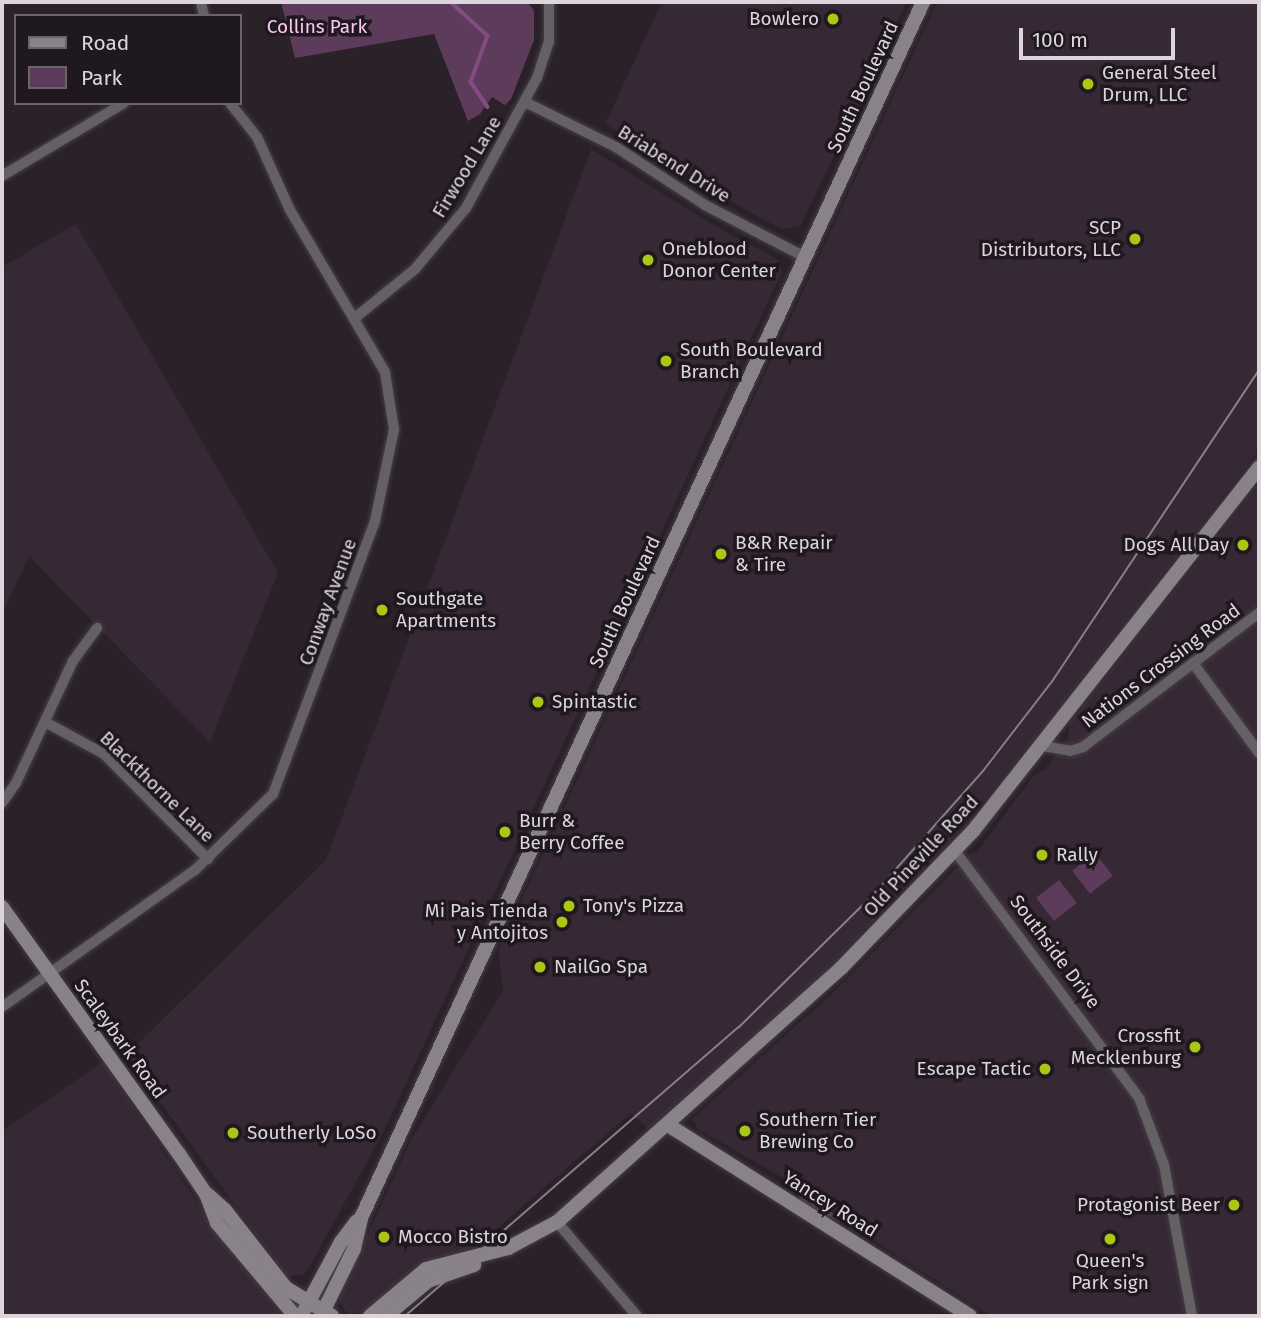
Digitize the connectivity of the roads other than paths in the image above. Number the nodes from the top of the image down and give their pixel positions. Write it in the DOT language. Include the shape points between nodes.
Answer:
graph roads {
  1 [pos="549,2"];
  2 [pos="923,2"];
  3 [pos="525,102"];
  4 [pos="121,105"];
  5 [pos="233,107"];
  6 [pos="2,176"];
  7 [pos="805,257"];
  8 [pos="356,317"];
  9 [pos="1259,467"];
  10 [pos="1259,613"];
  11 [pos="97,628"];
  12 [pos="1193,663"];
  13 [pos="44,722"];
  14 [pos="1043,746"];
  15 [pos="1259,753"];
  16 [pos="2,803"];
  17 [pos="955,851"];
  18 [pos="208,859"];
  19 [pos="2,907"];
  20 [pos="50,974"];
  21 [pos="2,1006"];
  22 [pos="668,1125"];
  23 [pos="205,1194"];
  24 [pos="360,1217"];
  25 [pos="557,1222"];
  26 [pos="309,1302"];
  27 [pos="325,1315"];
  28 [pos="295,1316"];
  29 [pos="301,1316"];
  30 [pos="370,1316"];
  31 [pos="386,1316"];
  32 [pos="637,1316"];
  33 [pos="970,1316"];
  34 [pos="1192,1316"];
  1 -- 3 [label="street, Firwood Lane" via="549,42"];
  2 -- 7 [label="street, South Boulevard"];
  3 -- 7 [label="street, Briabend Drive" via="616,147 705,205"];
  3 -- 8 [label="street, Firwood Lane" via="466,208 438,246"];
  4 -- 6 [label="street"];
  5 -- 8 [label="street, Conway Avenue" via="257,137 286,203"];
  7 -- 24 [label="street, South Boulevard"];
  8 -- 18 [label="street, Conway Avenue" via="385,372 394,410 389,462 375,521 280,780 263,806"];
  9 -- 14 [label="street, Old Pineville Road"];
  10 -- 12 [label="street, Nations Crossing Road"];
  11 -- 13 [label="street" via="73,661"];
  12 -- 14 [label="street, Nations Crossing Road" via="1076,751"];
  12 -- 15 [label="street"];
  13 -- 16 [label="street"];
  13 -- 18 [label="street, Blackthorne Lane" via="104,754"];
  14 -- 17 [label="street, Old Pineville Road"];
  17 -- 22 [label="street, Old Pineville Road" via="841,968"];
  17 -- 34 [label="street, Southside Drive" via="1138,1097 1162,1158"];
  18 -- 20 [label="street, Conway Avenue"];
  19 -- 20 [label="street, Scaleybark Road"];
  20 -- 21 [label="street, Conway Avenue"];
  20 -- 23 [label="street, Scaleybark Road"];
  22 -- 25 [label="street, Old Pineville Road"];
  22 -- 33 [label="street, Yancey Road"];
  23 -- 26 [label="street, Scaleybark Road" via="225,1210 286,1287"];
  23 -- 28 [label="street, Scaleybark Road" via="217,1223"];
  24 -- 26 [label="street, South Boulevard"];
  24 -- 27 [label="street, South Boulevard" via="354,1249"];
  25 -- 30 [label="street, Old Pineville Road" via="509,1248 426,1269"];
  25 -- 31 [label="street, Old Pineville Road" via="549,1236 528,1250 428,1281"];
  25 -- 32 [label="street"];
  26 -- 27 [label="street, Scaleybark Road"];
  26 -- 29 [label="street, South Boulevard"];
}
